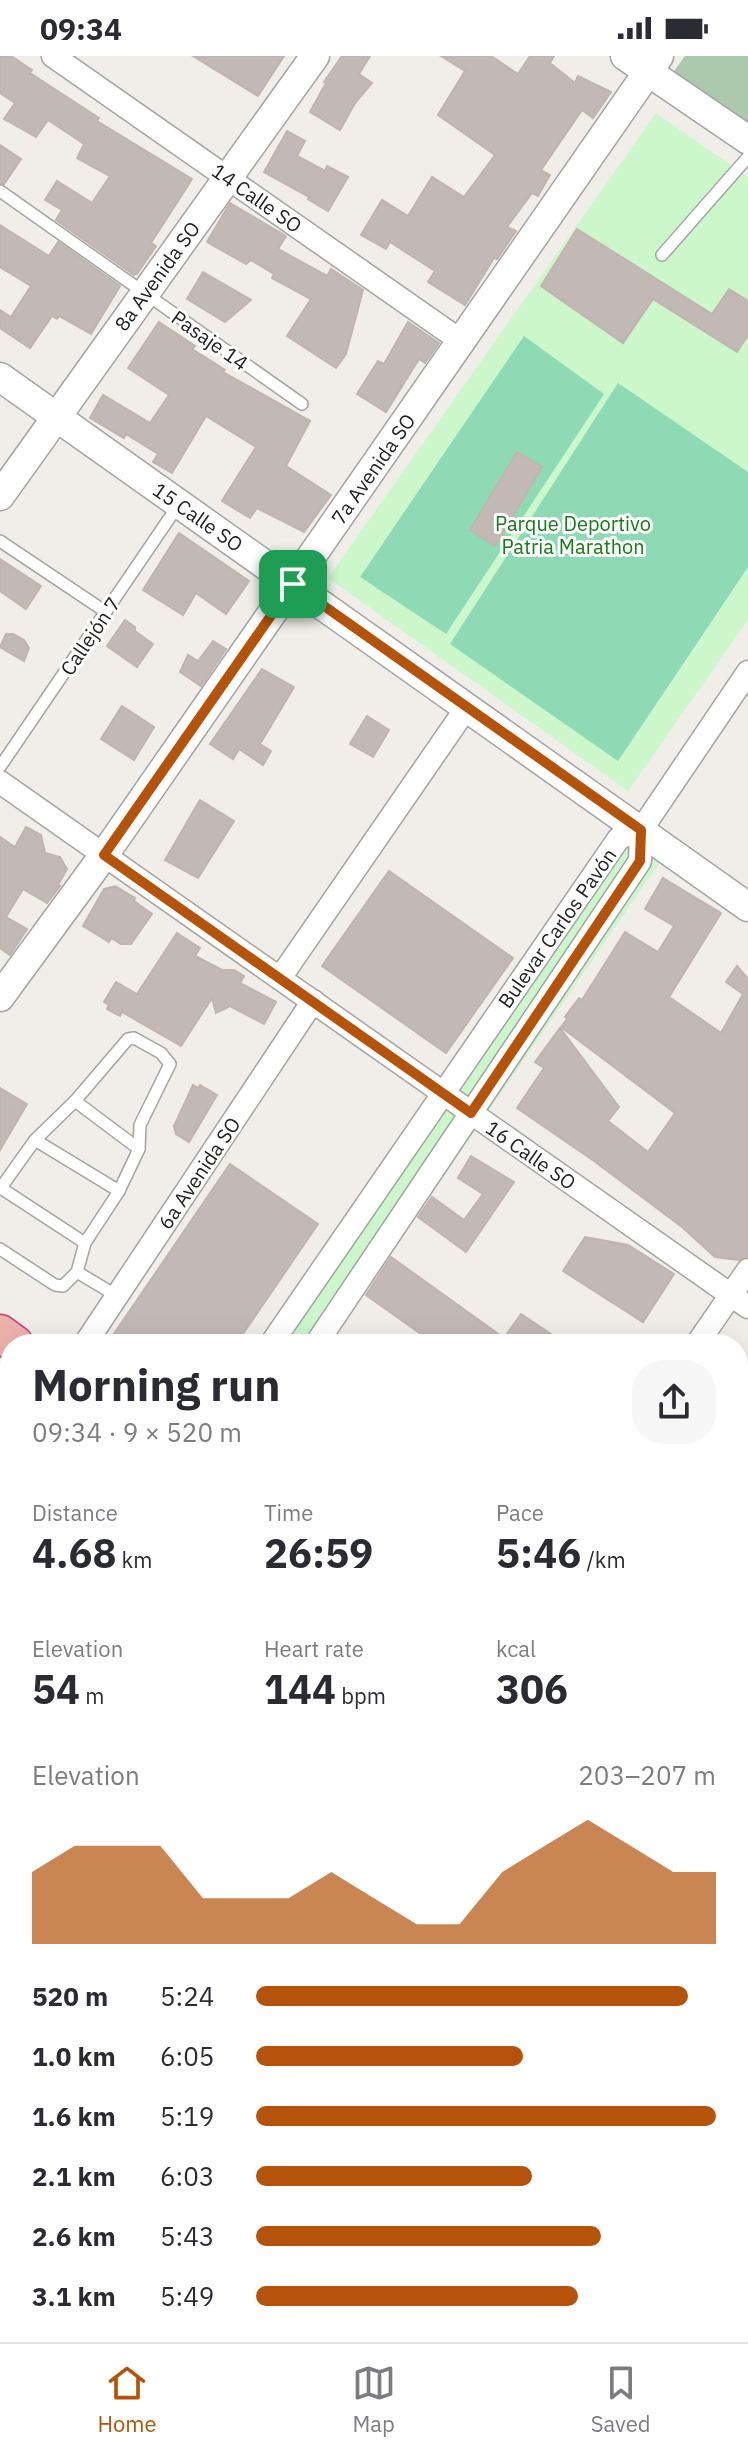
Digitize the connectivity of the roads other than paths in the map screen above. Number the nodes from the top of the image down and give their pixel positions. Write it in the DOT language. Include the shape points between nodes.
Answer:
graph roads {
  1 [pos="53,56"];
  2 [pos="315,56"];
  3 [pos="644,61"];
  4 [pos="748,140"];
  5 [pos="748,157"];
  6 [pos="228,178"];
  7 [pos="0,191"];
  8 [pos="662,255"];
  9 [pos="145,294"];
  10 [pos="461,341"];
  11 [pos="0,377"];
  12 [pos="302,404"];
  13 [pos="57,417"];
  14 [pos="0,496"];
  15 [pos="180,504"];
  16 [pos="0,541"];
  17 [pos="293,584"];
  18 [pos="106,612"];
  19 [pos="748,672"];
  20 [pos="467,707"];
  21 [pos="0,767"];
  22 [pos="0,782"];
  23 [pos="641,830"];
  24 [pos="104,855"];
  25 [pos="748,907"];
  26 [pos="280,978"];
  27 [pos="5,980"];
  28 [pos="313,1001"];
  29 [pos="443,1092"];
  30 [pos="75,1101"];
  31 [pos="471,1113"];
  32 [pos="35,1140"];
  33 [pos="139,1149"];
  34 [pos="0,1188"];
  35 [pos="119,1191"];
  36 [pos="85,1243"];
  37 [pos="0,1249"];
  38 [pos="748,1270"];
  39 [pos="77,1272"];
  40 [pos="117,1296"];
  41 [pos="739,1302"];
  42 [pos="92,1334"];
  43 [pos="278,1334"];
  44 [pos="323,1334"];
  45 [pos="707,1334"];
  1 -- 6 [label="street, 14 Calle SO"];
  2 -- 6 [label="street, 8a Avenida SO"];
  3 -- 4 [label="street"];
  3 -- 10 [label="street, 7a Avenida SO"];
  5 -- 8 [label="lane"];
  6 -- 9 [label="street, 8a Avenida SO"];
  6 -- 10 [label="street, 14 Calle SO"];
  7 -- 9 [label="lane, Pasaje 14"];
  9 -- 12 [label="lane, Pasaje 14"];
  9 -- 13 [label="street, 8a Avenida SO"];
  10 -- 17 [label="street, 7a Avenida SO"];
  11 -- 13 [label="street, 15 Calle SO"];
  13 -- 14 [label="street, 8a Avenida SO"];
  13 -- 15 [label="street, 15 Calle SO"];
  15 -- 17 [label="street, 15 Calle SO"];
  15 -- 18 [label="lane, Callejón 7"];
  16 -- 18 [label="lane"];
  17 -- 20 [label="street, 15 Calle SO"];
  17 -- 24 [label="street, 7a Avenida SO"];
  18 -- 21 [label="lane, Callejón 7"];
  19 -- 23 [label="street"];
  20 -- 23 [label="street, 15 Calle SO"];
  20 -- 26 [label="street"];
  22 -- 24 [label="street, 16 Calle SO"];
  23 -- 25 [label="street, 15 Calle SO"];
  23 -- 29 [label="street, Bulevar Carlos Pavón" via="619,838"];
  23 -- 31 [label="street, Bulevar Carlos Pavón" via="640,861"];
  24 -- 26 [label="street, 16 Calle SO"];
  24 -- 27 [label="street, 7a Avenida SO"];
  26 -- 28 [label="street, 16 Calle SO"];
  28 -- 29 [label="street, 16 Calle SO"];
  28 -- 40 [label="street, 6a Avenida SO"];
  29 -- 31 [label="street, 16 Calle SO"];
  29 -- 43 [label="street, Bulevar Carlos Pavón"];
  30 -- 32 [label="lane"];
  30 -- 33 [label="lane"];
  30 -- 33 [label="lane" via="128,1039 161,1053 170,1064 140,1125"];
  31 -- 41 [label="street, 16 Calle SO"];
  31 -- 44 [label="street, Bulevar Carlos Pavón"];
  32 -- 34 [label="lane"];
  32 -- 35 [label="lane"];
  33 -- 35 [label="lane"];
  34 -- 36 [label="lane"];
  35 -- 36 [label="lane"];
  36 -- 39 [label="lane"];
  37 -- 39 [label="lane" via="55,1285 63,1286"];
  38 -- 41 [label="street"];
  39 -- 40 [label="lane"];
  40 -- 42 [label="street, 6a Avenida SO"];
  41 -- 45 [label="street"];
}
